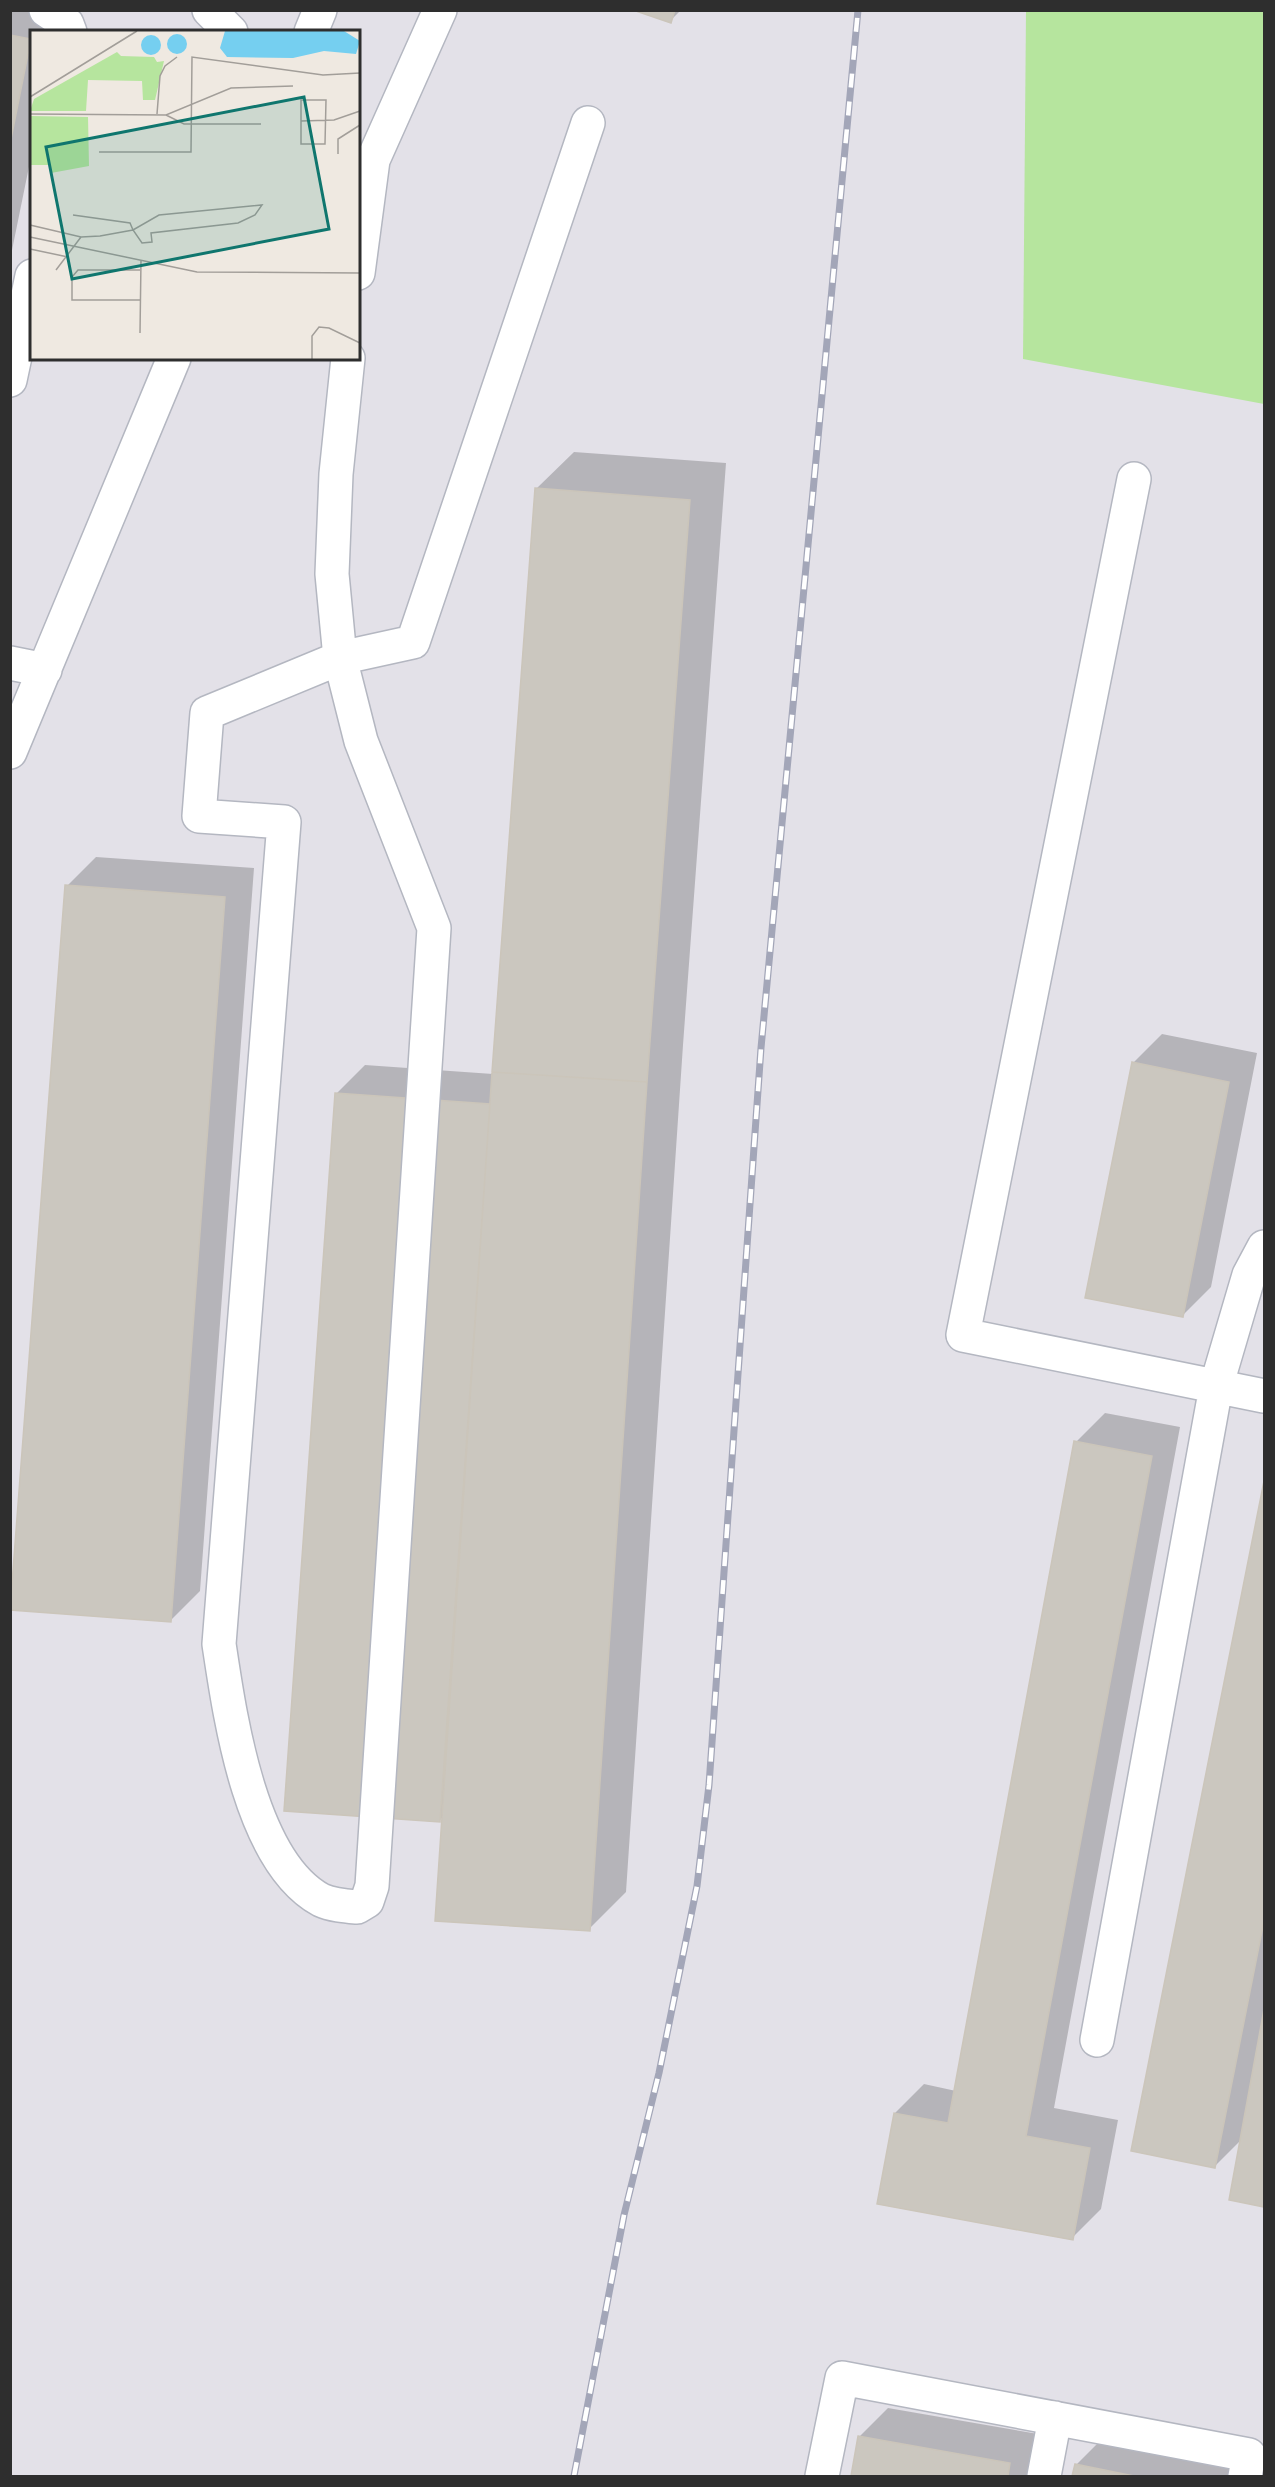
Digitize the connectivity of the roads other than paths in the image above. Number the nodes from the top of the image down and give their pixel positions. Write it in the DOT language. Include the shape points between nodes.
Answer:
graph roads {
  1 [pos="46,10"];
  2 [pos="210,10"];
  3 [pos="320,10"];
  4 [pos="440,10"];
  5 [pos="69,30"];
  6 [pos="229,30"];
  7 [pos="312,30"];
  8 [pos="588,123"];
  9 [pos="366,154"];
  10 [pos="360,243"];
  11 [pos="30,285"];
  12 [pos="173,360"];
  13 [pos="348,360"];
  14 [pos="10,380"];
  15 [pos="1134,479"];
  16 [pos="340,658"];
  17 [pos="10,663"];
  18 [pos="45,670"];
  19 [pos="10,752"];
  20 [pos="1264,1247"];
  21 [pos="1216,1387"];
  22 [pos="1264,1396"];
  23 [pos="1097,2040"];
  24 [pos="1055,2418"];
  25 [pos="822,2476"];
  26 [pos="1044,2476"];
  27 [pos="1245,2476"];
  1 -- 5 [label="lane" via="67,24"];
  2 -- 6 [label="lane"];
  3 -- 7 [label="lane"];
  4 -- 9 [label="lane"];
  8 -- 16 [label="lane" via="413,642"];
  9 -- 10 [label="lane"];
  11 -- 14 [label="lane"];
  12 -- 18 [label="lane"];
  13 -- 16 [label="lane" via="336,474 332,574"];
  15 -- 21 [label="lane" via="963,1335"];
  16 -- 16 [label="lane" via="361,741 434,928 372,1886 367,1901 357,1907 322,1900 292,1875 275,1850 260,1822 227,1697 221,1654 222,1608 284,822 199,816 207,713"];
  17 -- 18 [label="lane"];
  18 -- 19 [label="lane"];
  20 -- 21 [label="lane" via="1249,1275"];
  21 -- 22 [label="lane"];
  21 -- 23 [label="lane"];
  24 -- 25 [label="lane" via="842,2378"];
  24 -- 26 [label="lane"];
  24 -- 27 [label="lane" via="1249,2456"];
}
